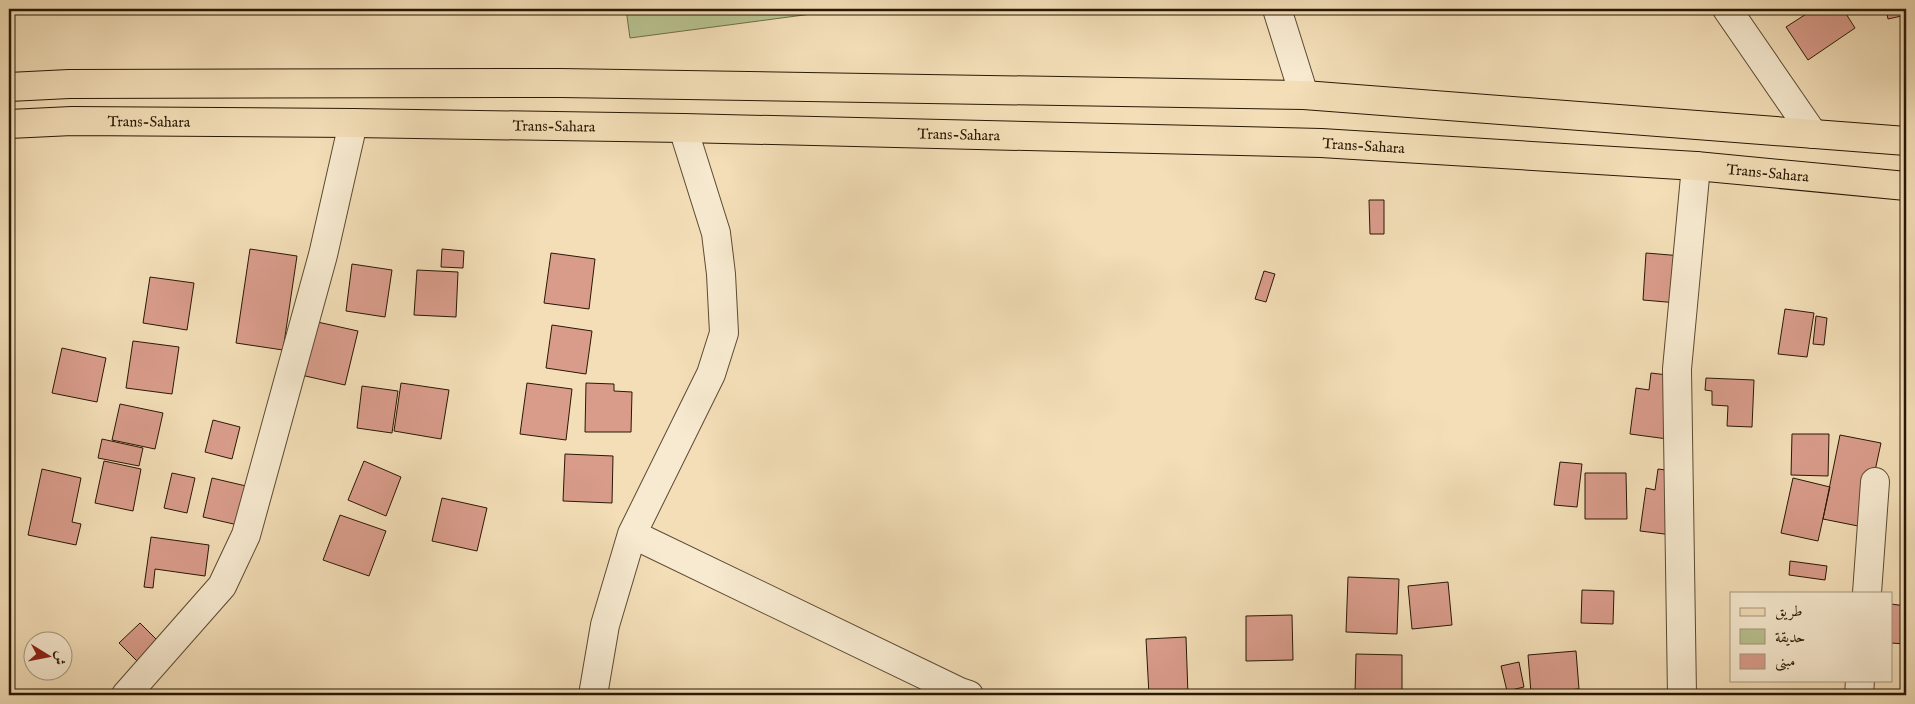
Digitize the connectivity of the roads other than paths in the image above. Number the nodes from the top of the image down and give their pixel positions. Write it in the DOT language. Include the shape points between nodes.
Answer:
graph roads {
  1 [pos="1277,9"];
  2 [pos="1727,9"];
  3 [pos="9,87"];
  4 [pos="1304,95"];
  5 [pos="353,123"];
  6 [pos="9,124"];
  7 [pos="682,128"];
  8 [pos="1812,134"];
  9 [pos="1906,141"];
  10 [pos="1696,166"];
  11 [pos="1906,186"];
  12 [pos="1875,482"];
  13 [pos="632,534"];
  14 [pos="1867,592"];
  15 [pos="1860,682"];
  16 [pos="126,695"];
  17 [pos="593,695"];
  18 [pos="969,695"];
  19 [pos="1682,695"];
  20 [pos="1859,695"];
  1 -- 4 [label="street"];
  2 -- 8 [label="street"];
  3 -- 4 [label="main road" via="69,84 561,83"];
  4 -- 8 [label="main road"];
  5 -- 6 [label="main road, Trans-Sahara" via="72,120"];
  5 -- 7 [label="main road, Trans-Sahara"];
  5 -- 16 [label="street" via="323,255 246,535 222,586"];
  7 -- 10 [label="main road, Trans-Sahara" via="1321,143"];
  7 -- 13 [label="street" via="716,233 724,333 711,374"];
  8 -- 9 [label="main road"];
  10 -- 11 [label="main road, Trans-Sahara"];
  10 -- 19 [label="street" via="1677,369"];
  12 -- 14 [label="street"];
  13 -- 17 [label="street" via="605,624"];
  13 -- 18 [label="street"];
  15 -- 20 [label="street"];
}
